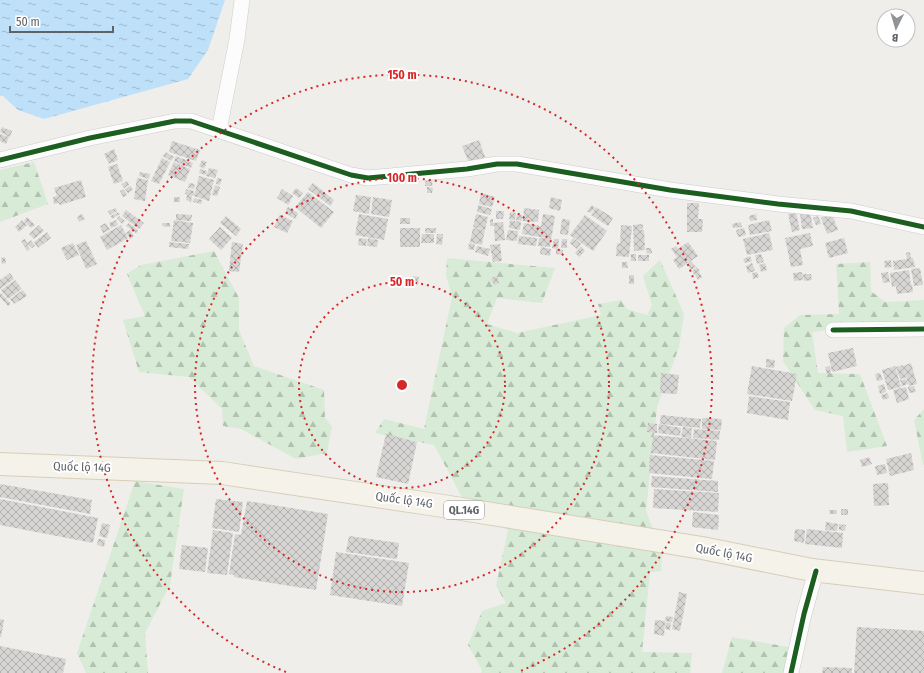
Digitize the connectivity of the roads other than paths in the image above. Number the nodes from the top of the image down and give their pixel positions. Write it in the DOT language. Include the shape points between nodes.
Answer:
graph roads {
  1 [pos="242,0"];
  2 [pos="219,130"];
  3 [pos="0,160"];
  4 [pos="924,227"];
  5 [pos="924,329"];
  6 [pos="833,330"];
  7 [pos="0,464"];
  8 [pos="816,570"];
  9 [pos="924,583"];
  10 [pos="791,673"];
  1 -- 2 [label="street"];
  2 -- 3 [label="street" via="191,121 175,121"];
  2 -- 4 [label="street" via="351,175 368,178 517,164 670,190 851,211"];
  5 -- 6 [label="street"];
  7 -- 8 [label="main road, Quốc lộ 14G / QL.14G" via="222,473 443,506"];
  8 -- 9 [label="main road, Quốc lộ 14G / QL.14G"];
  8 -- 10 [label="street"];
}
